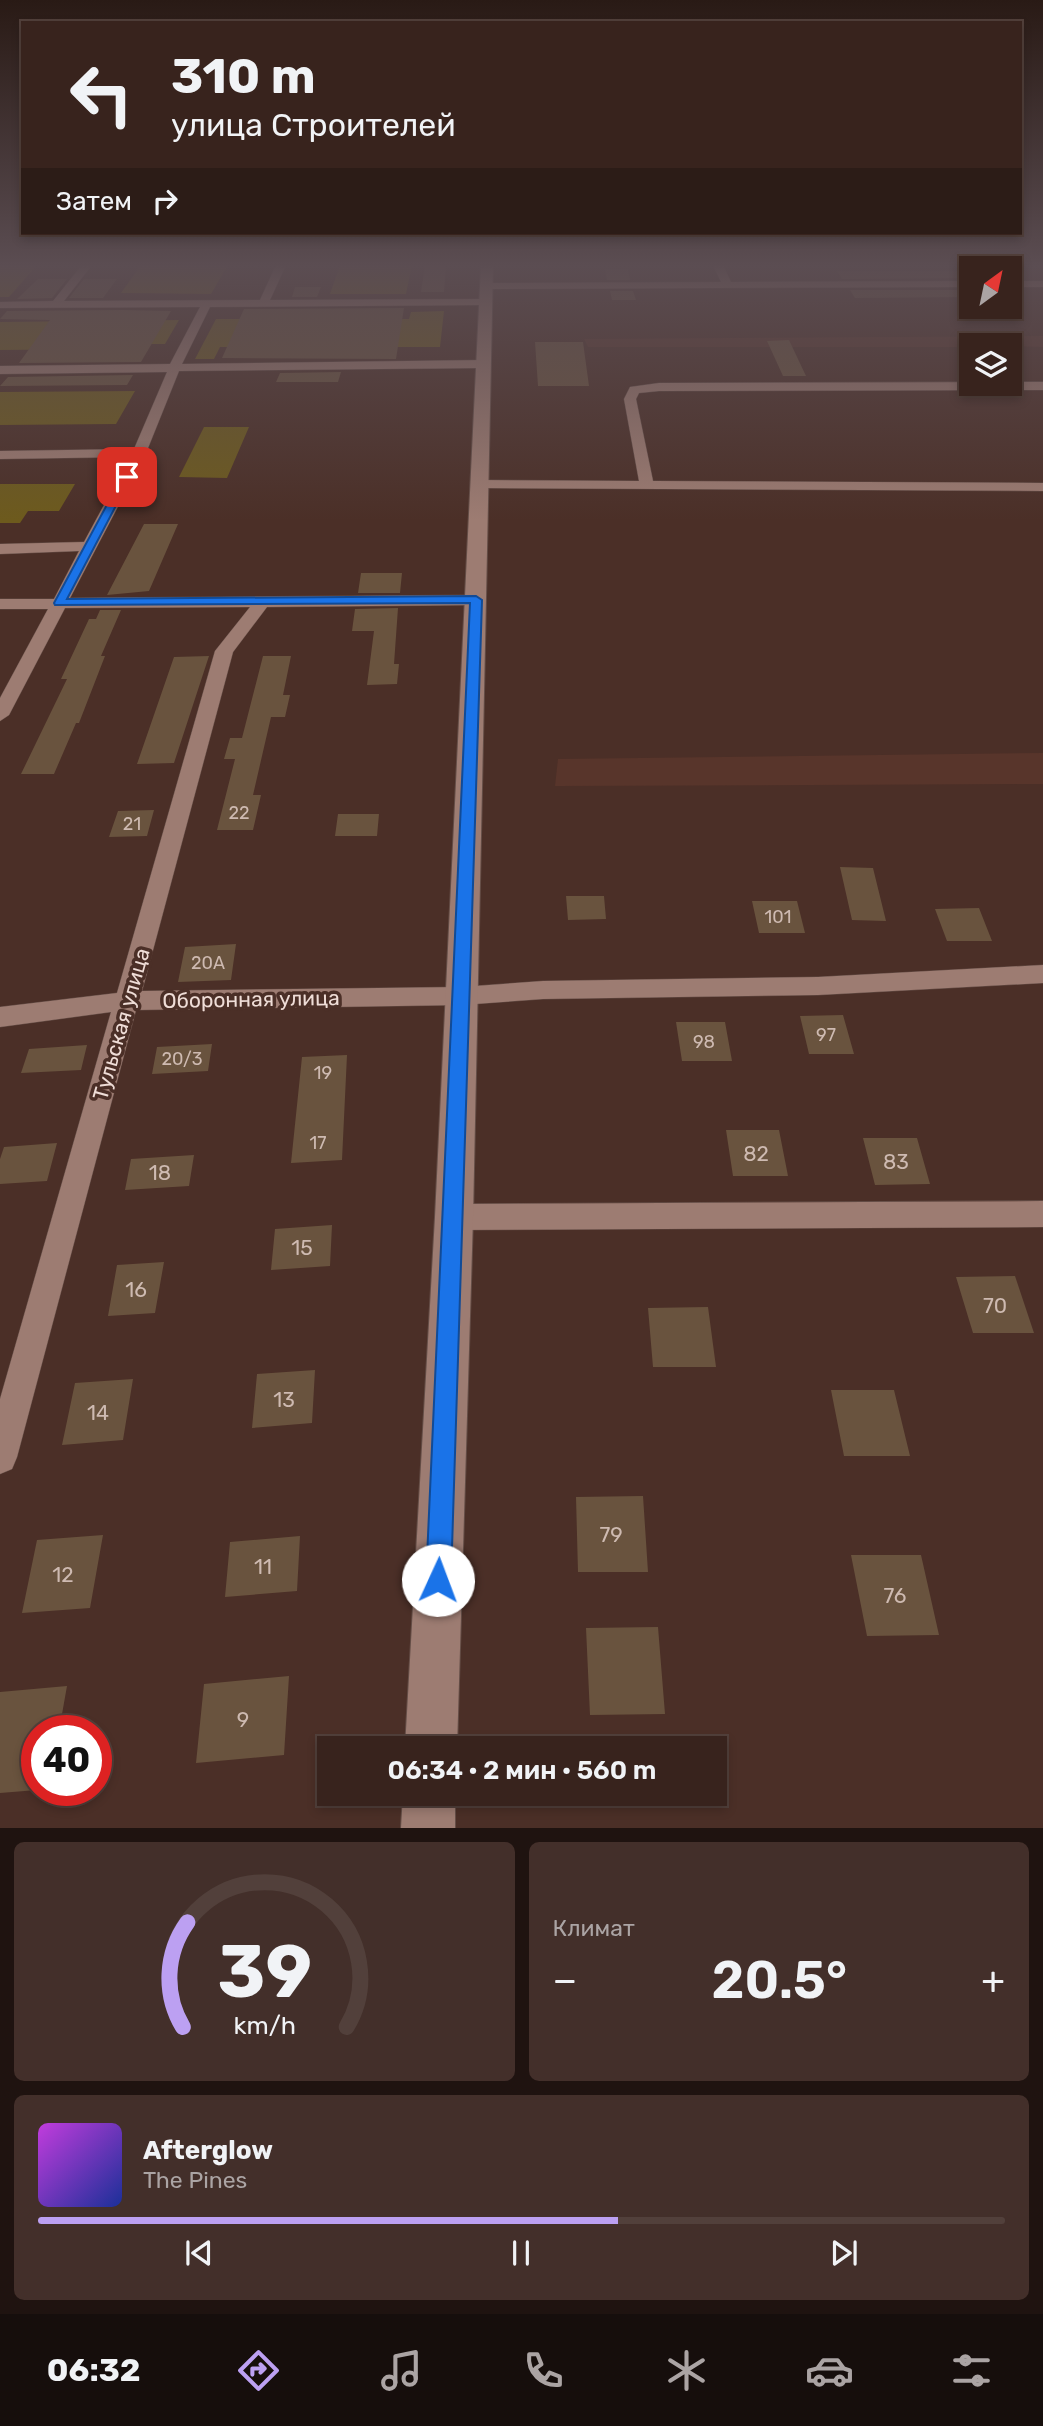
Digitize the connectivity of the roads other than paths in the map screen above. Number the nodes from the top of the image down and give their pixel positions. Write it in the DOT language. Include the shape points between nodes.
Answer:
graph roads {
  1 [pos="183,350"];
  2 [pos="484,350"];
  3 [pos="483,364"];
  4 [pos="174,369"];
  5 [pos="0,370"];
  6 [pos="1043,386"];
  7 [pos="139,453"];
  8 [pos="0,455"];
  9 [pos="480,484"];
  10 [pos="647,485"];
  11 [pos="1043,487"];
  12 [pos="90,546"];
  13 [pos="0,549"];
  14 [pos="476,600"];
  15 [pos="262,601"];
  16 [pos="60,603"];
  17 [pos="0,604"];
  18 [pos="1,712"];
  19 [pos="1043,974"];
  20 [pos="461,996"];
  21 [pos="127,1001"];
  22 [pos="0,1017"];
  23 [pos="1043,1214"];
  24 [pos="454,1217"];
  25 [pos="0,1457"];
  26 [pos="432,1736"];
  27 [pos="429,1806"];
  28 [pos="428,1828"];
  1 -- 4 [label="street"];
  2 -- 3 [label="street"];
  3 -- 4 [label="street"];
  3 -- 9 [label="street"];
  4 -- 5 [label="street"];
  4 -- 7 [label="street"];
  6 -- 10 [label="street" via="634,390 630,399"];
  7 -- 8 [label="street"];
  7 -- 12 [label="street"];
  9 -- 10 [label="street"];
  9 -- 14 [label="street"];
  10 -- 11 [label="street"];
  12 -- 13 [label="street"];
  12 -- 16 [label="street"];
  14 -- 15 [label="street"];
  14 -- 20 [label="street"];
  15 -- 16 [label="street"];
  15 -- 21 [label="street, Тульская улица" via="224,651"];
  16 -- 17 [label="street"];
  16 -- 18 [label="street"];
  19 -- 20 [label="street, Оборонная улица"];
  20 -- 21 [label="street, Оборонная улица"];
  20 -- 24 [label="street"];
  21 -- 22 [label="street, Оборонная улица"];
  21 -- 25 [label="street, Тульская улица"];
  23 -- 24 [label="street"];
  24 -- 26 [label="street"];
  27 -- 28 [label="street"];
}
